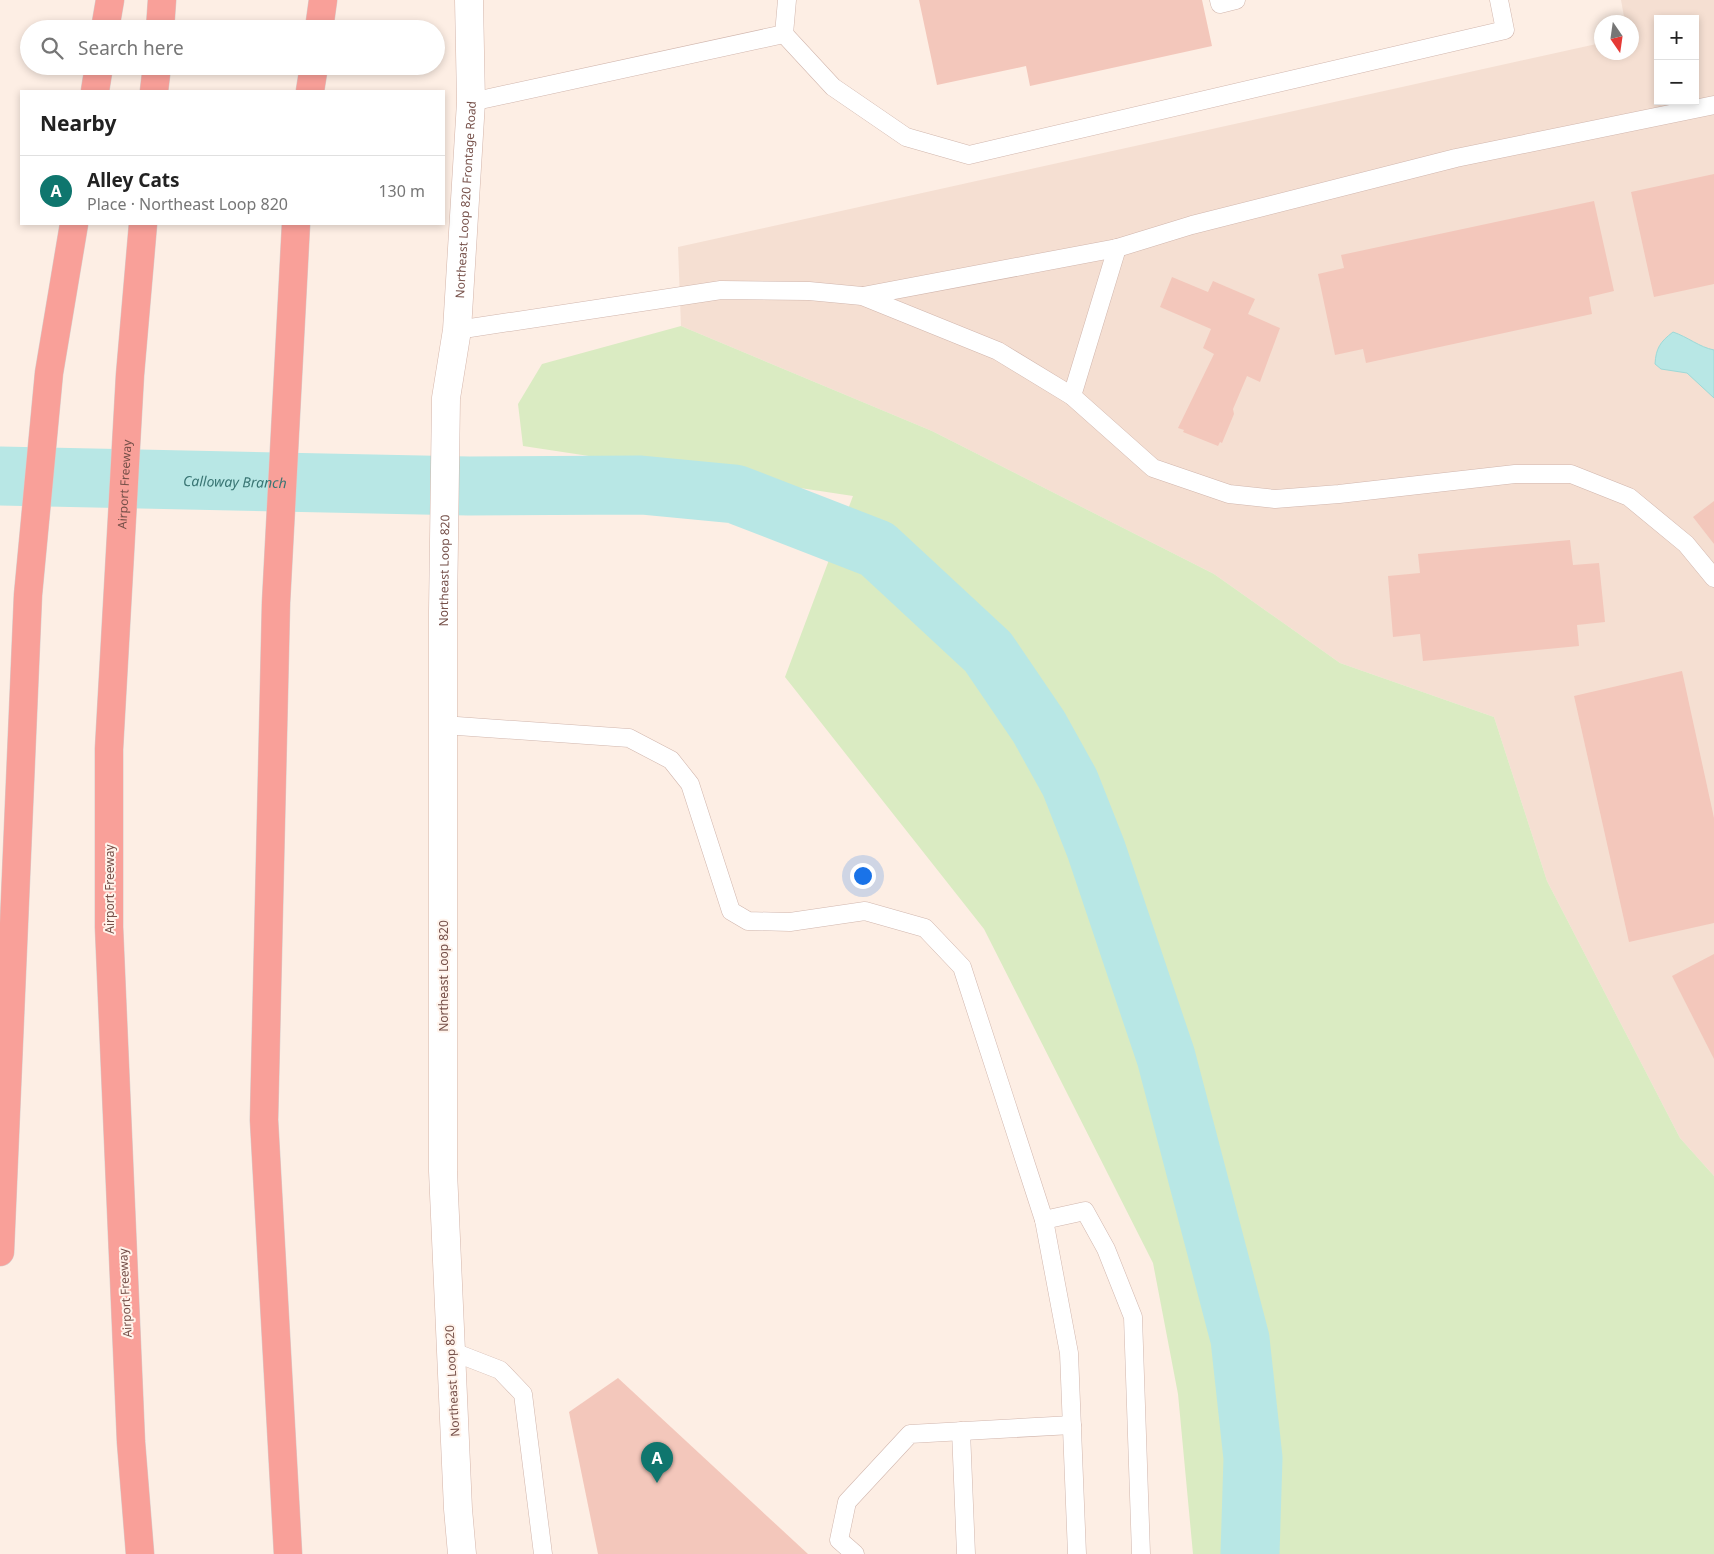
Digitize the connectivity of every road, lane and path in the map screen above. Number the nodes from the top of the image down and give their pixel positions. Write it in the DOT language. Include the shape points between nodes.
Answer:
graph roads {
  1 [pos="110,0"];
  2 [pos="162,0"];
  3 [pos="323,0"];
  4 [pos="469,0"];
  5 [pos="787,0"];
  6 [pos="1219,0"];
  7 [pos="1236,0"];
  8 [pos="1499,0"];
  9 [pos="107,20"];
  10 [pos="161,20"];
  11 [pos="320,20"];
  12 [pos="784,34"];
  13 [pos="98,75"];
  14 [pos="156,75"];
  15 [pos="313,75"];
  16 [pos="95,90"];
  17 [pos="154,90"];
  18 [pos="310,90"];
  19 [pos="470,102"];
  20 [pos="1714,104"];
  21 [pos="74,225"];
  22 [pos="143,225"];
  23 [pos="296,225"];
  24 [pos="1117,248"];
  25 [pos="862,296"];
  26 [pos="457,330"];
  27 [pos="1072,396"];
  28 [pos="446,398"];
  29 [pos="1714,578"];
  30 [pos="442,725"];
  31 [pos="1044,1220"];
  32 [pos="0,1252"];
  33 [pos="451,1351"];
  34 [pos="1072,1425"];
  35 [pos="961,1431"];
  36 [pos="140,1554"];
  37 [pos="288,1554"];
  38 [pos="462,1554"];
  39 [pos="543,1554"];
  40 [pos="855,1554"];
  41 [pos="966,1554"];
  42 [pos="1077,1554"];
  43 [pos="1141,1554"];
  1 -- 9 [label="highway"];
  2 -- 10 [label="highway"];
  3 -- 11 [label="highway"];
  4 -- 19 [label="main road, Northeast Loop 820 Frontage Road"];
  5 -- 12 [label="lane"];
  6 -- 7 [label="lane" via="1220,4"];
  8 -- 12 [label="lane" via="1505,30 969,156 906,137 834,87"];
  12 -- 19 [label="lane"];
  13 -- 16 [label="highway"];
  14 -- 17 [label="highway"];
  15 -- 18 [label="highway"];
  19 -- 26 [label="main road, Northeast Loop 820 Frontage Road"];
  20 -- 24 [label="lane" via="1456,158 1192,225"];
  21 -- 32 [label="highway" via="49,373 28,594"];
  22 -- 36 [label="highway, Airport Freeway" via="117,587 109,749 108,926"];
  23 -- 37 [label="highway" via="276,603 264,1120"];
  24 -- 25 [label="lane"];
  24 -- 27 [label="lane"];
  25 -- 26 [label="lane" via="809,291 721,290"];
  25 -- 27 [label="lane" via="998,351"];
  26 -- 28 [label="main road, Northeast Loop 820 Frontage Road"];
  27 -- 29 [label="lane" via="1153,468 1229,494 1275,499 1515,474 1571,474 1629,496 1686,544"];
  28 -- 30 [label="main road, Northeast Loop 820"];
  30 -- 31 [label="lane" via="629,738 671,760 690,784 731,911 748,921 790,922 865,911 925,928 962,967"];
  30 -- 33 [label="main road, Northeast Loop 820" via="443,1171"];
  31 -- 34 [label="lane" via="1069,1353"];
  31 -- 43 [label="lane" via="1085,1211 1106,1249 1133,1317"];
  33 -- 38 [label="main road, Northeast Loop 820"];
  33 -- 39 [label="lane" via="500,1370 522,1394"];
  34 -- 35 [label="lane"];
  34 -- 42 [label="lane"];
  35 -- 40 [label="lane" via="910,1434 847,1502 839,1540"];
  35 -- 41 [label="lane"];
}
